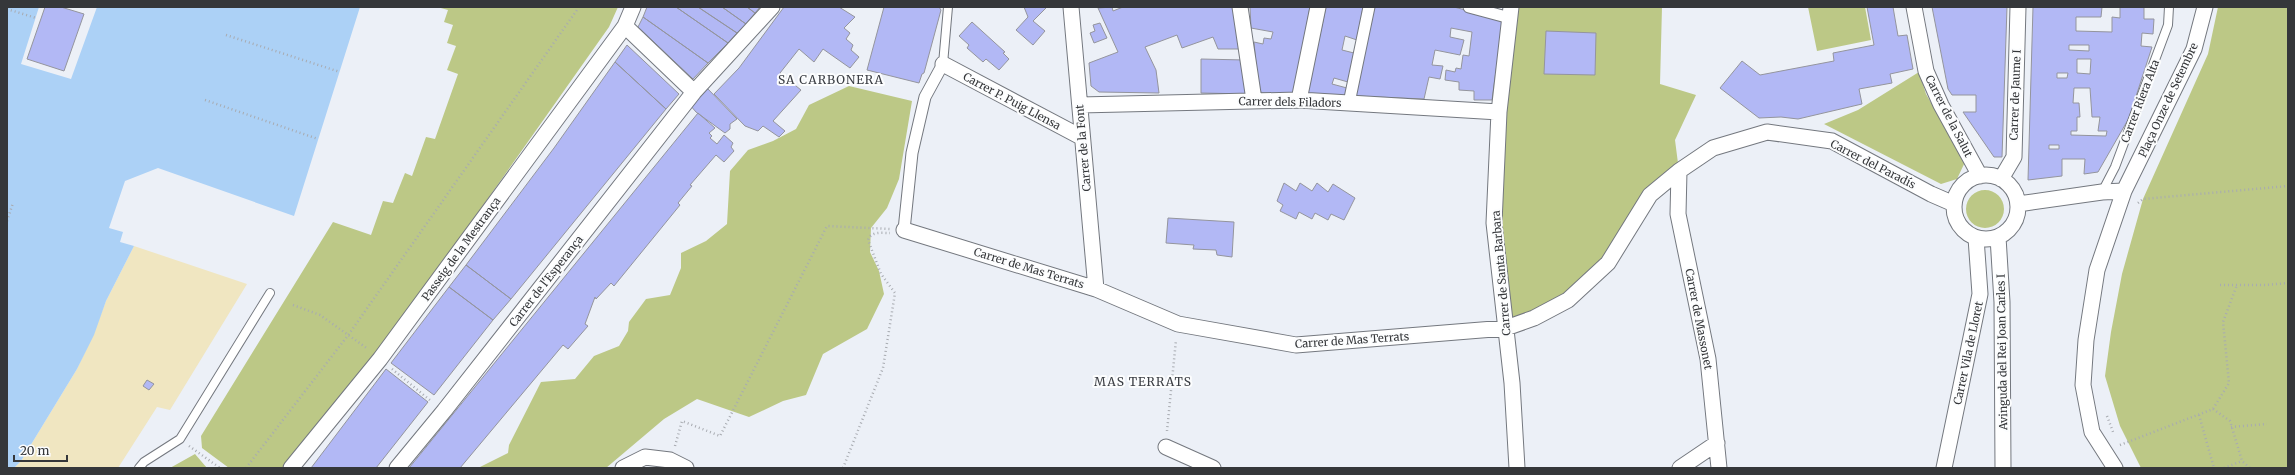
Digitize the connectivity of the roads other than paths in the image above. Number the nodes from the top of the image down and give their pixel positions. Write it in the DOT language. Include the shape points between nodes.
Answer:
graph roads {
  1 [pos="633,7"];
  2 [pos="772,7"];
  3 [pos="948,7"];
  4 [pos="1071,7"];
  5 [pos="1240,7"];
  6 [pos="1318,7"];
  7 [pos="1369,7"];
  8 [pos="1469,7"];
  9 [pos="1914,7"];
  10 [pos="2018,7"];
  11 [pos="2168,7"];
  12 [pos="2205,7"];
  13 [pos="1510,12"];
  14 [pos="625,26"];
  15 [pos="943,64"];
  16 [pos="694,92"];
  17 [pos="1254,100"];
  18 [pos="1299,100"];
  19 [pos="1348,103"];
  20 [pos="1080,105"];
  21 [pos="1499,112"];
  22 [pos="1081,137"];
  23 [pos="1679,172"];
  24 [pos="1980,176"];
  25 [pos="2001,179"];
  26 [pos="2102,192"];
  27 [pos="2122,197"];
  28 [pos="1954,204"];
  29 [pos="2018,204"];
  30 [pos="904,230"];
  31 [pos="1998,237"];
  32 [pos="1976,238"];
  33 [pos="1096,289"];
  34 [pos="270,292"];
  35 [pos="1506,328"];
  36 [pos="1717,443"];
  37 [pos="1166,447"];
  38 [pos="139,468"];
  39 [pos="292,468"];
  40 [pos="397,468"];
  41 [pos="624,468"];
  42 [pos="686,468"];
  43 [pos="1213,468"];
  44 [pos="1517,468"];
  45 [pos="1680,468"];
  46 [pos="1719,468"];
  47 [pos="1944,468"];
  48 [pos="2003,468"];
  49 [pos="2115,468"];
  1 -- 14 [label="street, Passeig de la Mestrança"];
  2 -- 16 [label="street, Carrer de l'Esperança"];
  3 -- 15 [label="lane"];
  4 -- 20 [label="street, Carrer de la Font"];
  5 -- 17 [label="street"];
  6 -- 18 [label="street"];
  7 -- 19 [label="street"];
  8 -- 13 [label="street"];
  9 -- 24 [label="street, Carrer de la Salut" via="1926,71 1941,105"];
  10 -- 25 [label="street, Carrer de Jaume I" via="2014,157"];
  11 -- 26 [label="lane, Carrer Riera Alta" via="2168,25 2115,167"];
  12 -- 27 [label="street, Plaça Onze de Setembre" via="2194,49"];
  13 -- 21 [label="street, Carrer de Santa Barbara"];
  14 -- 16 [label="street"];
  14 -- 39 [label="street, Passeig de la Mestrança" via="380,359"];
  15 -- 22 [label="street, Carrer P. Puig Llensa"];
  15 -- 30 [label="street" via="925,97 912,153"];
  16 -- 40 [label="street, Carrer de l'Esperança"];
  17 -- 18 [label="street, Carrer dels Filadors"];
  17 -- 20 [label="street, Carrer dels Filadors"];
  18 -- 19 [label="street, Carrer dels Filadors"];
  19 -- 21 [label="street, Carrer dels Filadors"];
  20 -- 22 [label="street, Carrer de la Font"];
  21 -- 35 [label="street, Carrer de Santa Barbara" via="1494,223"];
  22 -- 33 [label="street, Carrer de la Font"];
  23 -- 28 [label="street, Carrer del Paradís" via="1713,148 1766,132 1832,141"];
  23 -- 35 [label="street, Carrer de Mas Terrats" via="1650,195 1608,263 1568,300 1534,318"];
  23 -- 36 [label="street, Carrer de Massonet" via="1678,214 1708,359"];
  24 -- 25 [label="street"];
  24 -- 28 [label="street" via="1966,183 1956,196"];
  25 -- 29 [label="street" via="2011,187"];
  26 -- 27 [label="street"];
  26 -- 29 [label="street"];
  27 -- 49 [label="street, Plaça Onze de Setembre" via="2097,270 2086,340 2083,385 2092,432"];
  28 -- 32 [label="street" via="1959,225"];
  29 -- 31 [label="street" via="2013,224"];
  30 -- 33 [label="street, Carrer de Mas Terrats"];
  31 -- 32 [label="street"];
  31 -- 48 [label="street, Avinguda del Rei Joan Carles I" via="2002,302"];
  32 -- 47 [label="street, Carrer Vila de Lloret" via="1980,294"];
  33 -- 35 [label="street, Carrer de Mas Terrats" via="1178,324 1296,345"];
  34 -- 38 [label="lane" via="180,439 144,462"];
  35 -- 44 [label="street, Carrer de Santa Barbara"];
  36 -- 45 [label="street"];
  36 -- 46 [label="street, Carrer de Massonet"];
  37 -- 43 [label="street"];
  41 -- 42 [label="street" via="645,457 670,460"];
}
